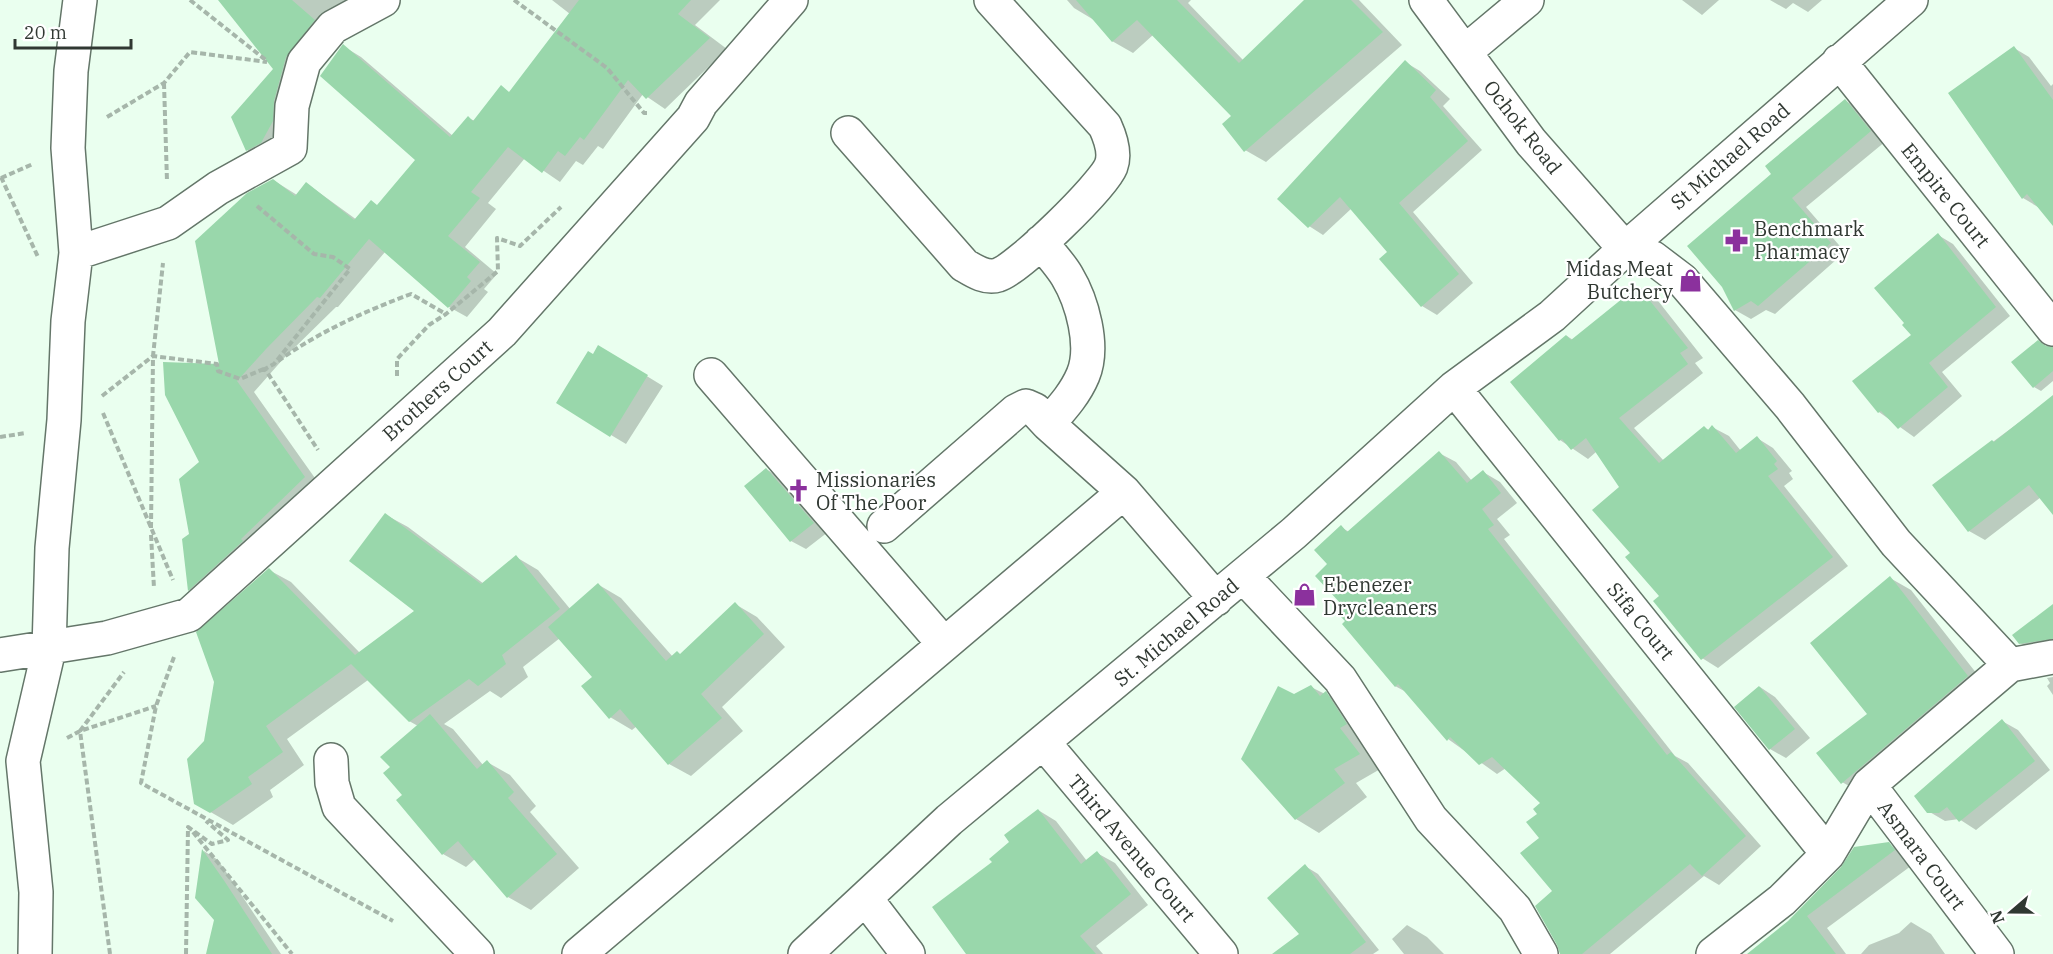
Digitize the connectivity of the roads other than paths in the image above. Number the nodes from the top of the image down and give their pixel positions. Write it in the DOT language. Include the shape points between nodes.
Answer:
graph roads {
  1 [pos="80,0"];
  2 [pos="382,0"];
  3 [pos="791,0"];
  4 [pos="991,0"];
  5 [pos="1426,0"];
  6 [pos="1527,0"];
  7 [pos="1911,0"];
  8 [pos="1466,51"];
  9 [pos="1839,61"];
  10 [pos="848,133"];
  11 [pos="1041,242"];
  12 [pos="1625,249"];
  13 [pos="76,253"];
  14 [pos="1552,316"];
  15 [pos="2053,329"];
  16 [pos="711,375"];
  17 [pos="1454,388"];
  18 [pos="1048,423"];
  19 [pos="1124,492"];
  20 [pos="884,526"];
  21 [pos="1242,576"];
  22 [pos="1216,599"];
  23 [pos="944,644"];
  24 [pos="49,649"];
  25 [pos="0,655"];
  26 [pos="2053,657"];
  27 [pos="2010,665"];
  28 [pos="1044,743"];
  29 [pos="331,760"];
  30 [pos="1869,784"];
  31 [pos="1828,854"];
  32 [pos="866,899"];
  33 [pos="35,954"];
  34 [pos="477,954"];
  35 [pos="579,954"];
  36 [pos="805,954"];
  37 [pos="908,954"];
  38 [pos="1221,954"];
  39 [pos="1541,954"];
  40 [pos="1713,954"];
  41 [pos="1997,954"];
  1 -- 13 [label="street" via="71,71 68,148"];
  2 -- 13 [label="street" via="333,27 304,62 292,106 290,148 218,188 168,223"];
  3 -- 24 [label="street, Brothers Court" via="701,103 693,118 502,332 189,615"];
  4 -- 11 [label="street" via="1105,126 1112,142 1112,165 1098,187"];
  5 -- 8 [label="street, Ochok Road"];
  6 -- 8 [label="street"];
  7 -- 9 [label="street, St Michael Road"];
  8 -- 12 [label="street, Ochok Road" via="1531,142"];
  9 -- 12 [label="street, St Michael Road"];
  9 -- 15 [label="street, Empire Court"];
  10 -- 11 [label="street" via="964,265 975,272 1000,275"];
  11 -- 18 [label="street" via="1067,276 1081,308 1088,345 1084,373 1071,398"];
  12 -- 14 [label="street, St Michael Road"];
  12 -- 27 [label="street" via="1653,258 1683,280 1790,406 1896,543"];
  13 -- 24 [label="street" via="52,548"];
  14 -- 17 [label="street, St. Michael Road"];
  16 -- 23 [label="street"];
  17 -- 21 [label="street, St. Michael Road"];
  17 -- 31 [label="street, Sifa Court"];
  18 -- 19 [label="street"];
  18 -- 20 [label="street" via="1026,406 1016,411"];
  19 -- 22 [label="street"];
  19 -- 23 [label="street"];
  21 -- 22 [label="street, St. Michael Road"];
  21 -- 39 [label="street" via="1340,679 1431,819 1515,909"];
  22 -- 28 [label="street, St. Michael Road"];
  23 -- 35 [label="street"];
  24 -- 25 [label="street, Brothers Court"];
  24 -- 33 [label="street" via="23,761 36,892"];
  26 -- 27 [label="street"];
  27 -- 30 [label="street"];
  28 -- 32 [label="street, St. Michael Road" via="949,820"];
  28 -- 38 [label="street, Third Avenue Court"];
  29 -- 34 [label="street" via="339,807"];
  30 -- 31 [label="street"];
  30 -- 41 [label="street, Asmara Court"];
  31 -- 40 [label="street" via="1782,900"];
  32 -- 36 [label="street, St. Michael Road"];
  32 -- 37 [label="street"];
}
